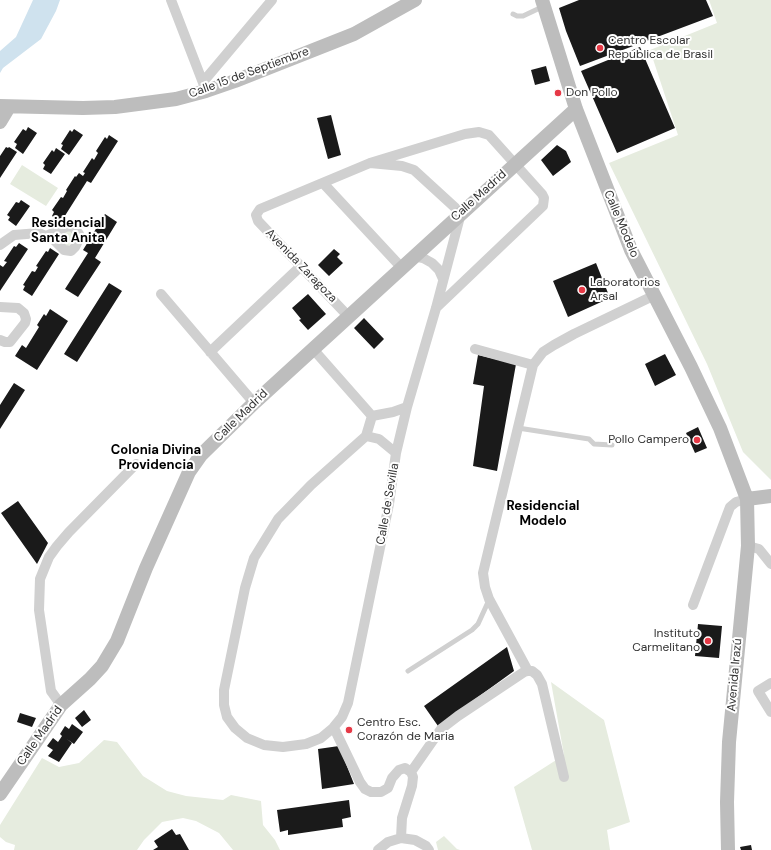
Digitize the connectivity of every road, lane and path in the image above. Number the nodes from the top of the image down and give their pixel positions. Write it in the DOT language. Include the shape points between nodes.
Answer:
graph roads {
  1 [pos="171,0"];
  2 [pos="272,0"];
  3 [pos="416,0"];
  4 [pos="541,2"];
  5 [pos="514,14"];
  6 [pos="205,87"];
  7 [pos="4,107"];
  8 [pos="576,109"];
  9 [pos="0,122"];
  10 [pos="370,163"];
  11 [pos="515,164"];
  12 [pos="323,183"];
  13 [pos="461,213"];
  14 [pos="46,236"];
  15 [pos="0,245"];
  16 [pos="413,256"];
  17 [pos="301,266"];
  18 [pos="401,267"];
  19 [pos="443,279"];
  20 [pos="161,294"];
  21 [pos="655,295"];
  22 [pos="0,307"];
  23 [pos="436,308"];
  24 [pos="348,316"];
  25 [pos="0,340"];
  26 [pos="313,349"];
  27 [pos="475,349"];
  28 [pos="210,352"];
  29 [pos="533,365"];
  30 [pos="254,403"];
  31 [pos="407,407"];
  32 [pos="372,416"];
  33 [pos="518,428"];
  34 [pos="366,436"];
  35 [pos="612,446"];
  36 [pos="396,453"];
  37 [pos="136,464"];
  38 [pos="771,496"];
  39 [pos="747,499"];
  40 [pos="748,546"];
  41 [pos="771,564"];
  42 [pos="489,599"];
  43 [pos="693,605"];
  44 [pos="408,671"];
  45 [pos="528,671"];
  46 [pos="771,683"];
  47 [pos="61,705"];
  48 [pos="771,712"];
  49 [pos="334,728"];
  50 [pos="411,772"];
  51 [pos="564,776"];
  52 [pos="0,794"];
  53 [pos="401,838"];
  54 [pos="378,850"];
  55 [pos="429,850"];
  56 [pos="728,850"];
  1 -- 6 [label="street"];
  2 -- 6 [label="street"];
  3 -- 6 [label="street, Calle 15 de Septiembre" via="354,34"];
  4 -- 5 [label="lane" via="523,16"];
  4 -- 8 [label="street, Calle Modelo"];
  6 -- 7 [label="street, Calle 15 de Septiembre" via="176,99 115,106"];
  7 -- 9 [label="street"];
  8 -- 11 [label="street, Calle Madrid"];
  8 -- 21 [label="street, Calle Modelo" via="631,250"];
  10 -- 11 [label="street" via="465,134 480,132 489,135"];
  10 -- 12 [label="street"];
  10 -- 13 [label="street" via="402,166 414,170"];
  11 -- 13 [label="street, Calle Madrid"];
  11 -- 23 [label="street" via="544,198 543,206"];
  12 -- 17 [label="street, Avenida Zaragoza" via="260,209 256,215 258,221"];
  12 -- 18 [label="street"];
  13 -- 16 [label="street, Calle Madrid"];
  13 -- 19 [label="street, Calle de Sevilla"];
  14 -- 15 [label="street" via="39,233 14,235"];
  16 -- 18 [label="street, Calle Madrid"];
  16 -- 19 [label="street" via="432,263"];
  17 -- 24 [label="street, Avenida Zaragoza"];
  17 -- 28 [label="street"];
  18 -- 24 [label="street, Calle Madrid"];
  19 -- 23 [label="street, Calle de Sevilla"];
  20 -- 28 [label="street"];
  21 -- 29 [label="street" via="561,341 543,352"];
  21 -- 39 [label="street, Calle Modelo" via="691,366"];
  22 -- 25 [label="street" via="18,308 24,312 26,319 10,342"];
  23 -- 31 [label="street, Calle de Sevilla"];
  24 -- 26 [label="street, Calle Madrid"];
  26 -- 30 [label="street, Calle Madrid"];
  26 -- 32 [label="street"];
  27 -- 29 [label="street"];
  28 -- 30 [label="street"];
  29 -- 33 [label="street"];
  30 -- 47 [label="street, Calle Madrid" via="201,455 189,472 117,640 102,666"];
  31 -- 32 [label="street"];
  31 -- 36 [label="street, Calle de Sevilla"];
  32 -- 34 [label="street"];
  33 -- 35 [label="lane"];
  33 -- 42 [label="street" via="483,573"];
  34 -- 36 [label="street" via="379,439"];
  34 -- 49 [label="street" via="278,519 254,558 245,588 224,690 227,717 235,728 247,738 264,745 283,747 306,744"];
  36 -- 49 [label="street, Calle de Sevilla" via="389,504 350,697 342,717"];
  37 -- 47 [label="street" via="57,546 49,557 40,579 39,610 51,691"];
  38 -- 39 [label="street"];
  39 -- 40 [label="street, Avenida Irazú"];
  39 -- 43 [label="street" via="730,507"];
  40 -- 41 [label="street" via="759,549"];
  40 -- 56 [label="street, Avenida Irazú" via="729,742"];
  42 -- 44 [label="lane" via="478,624 472,630"];
  42 -- 45 [label="street"];
  45 -- 50 [label="street" via="441,729"];
  45 -- 51 [label="street" via="537,675 542,684"];
  46 -- 48 [label="street" via="758,691"];
  47 -- 52 [label="street, Calle Madrid"];
  49 -- 50 [label="street" via="365,789 381,792 388,788 399,770 405,768"];
  50 -- 53 [label="street" via="412,786 402,818"];
  53 -- 54 [label="street" via="388,842"];
  53 -- 55 [label="street" via="414,840"];
}
